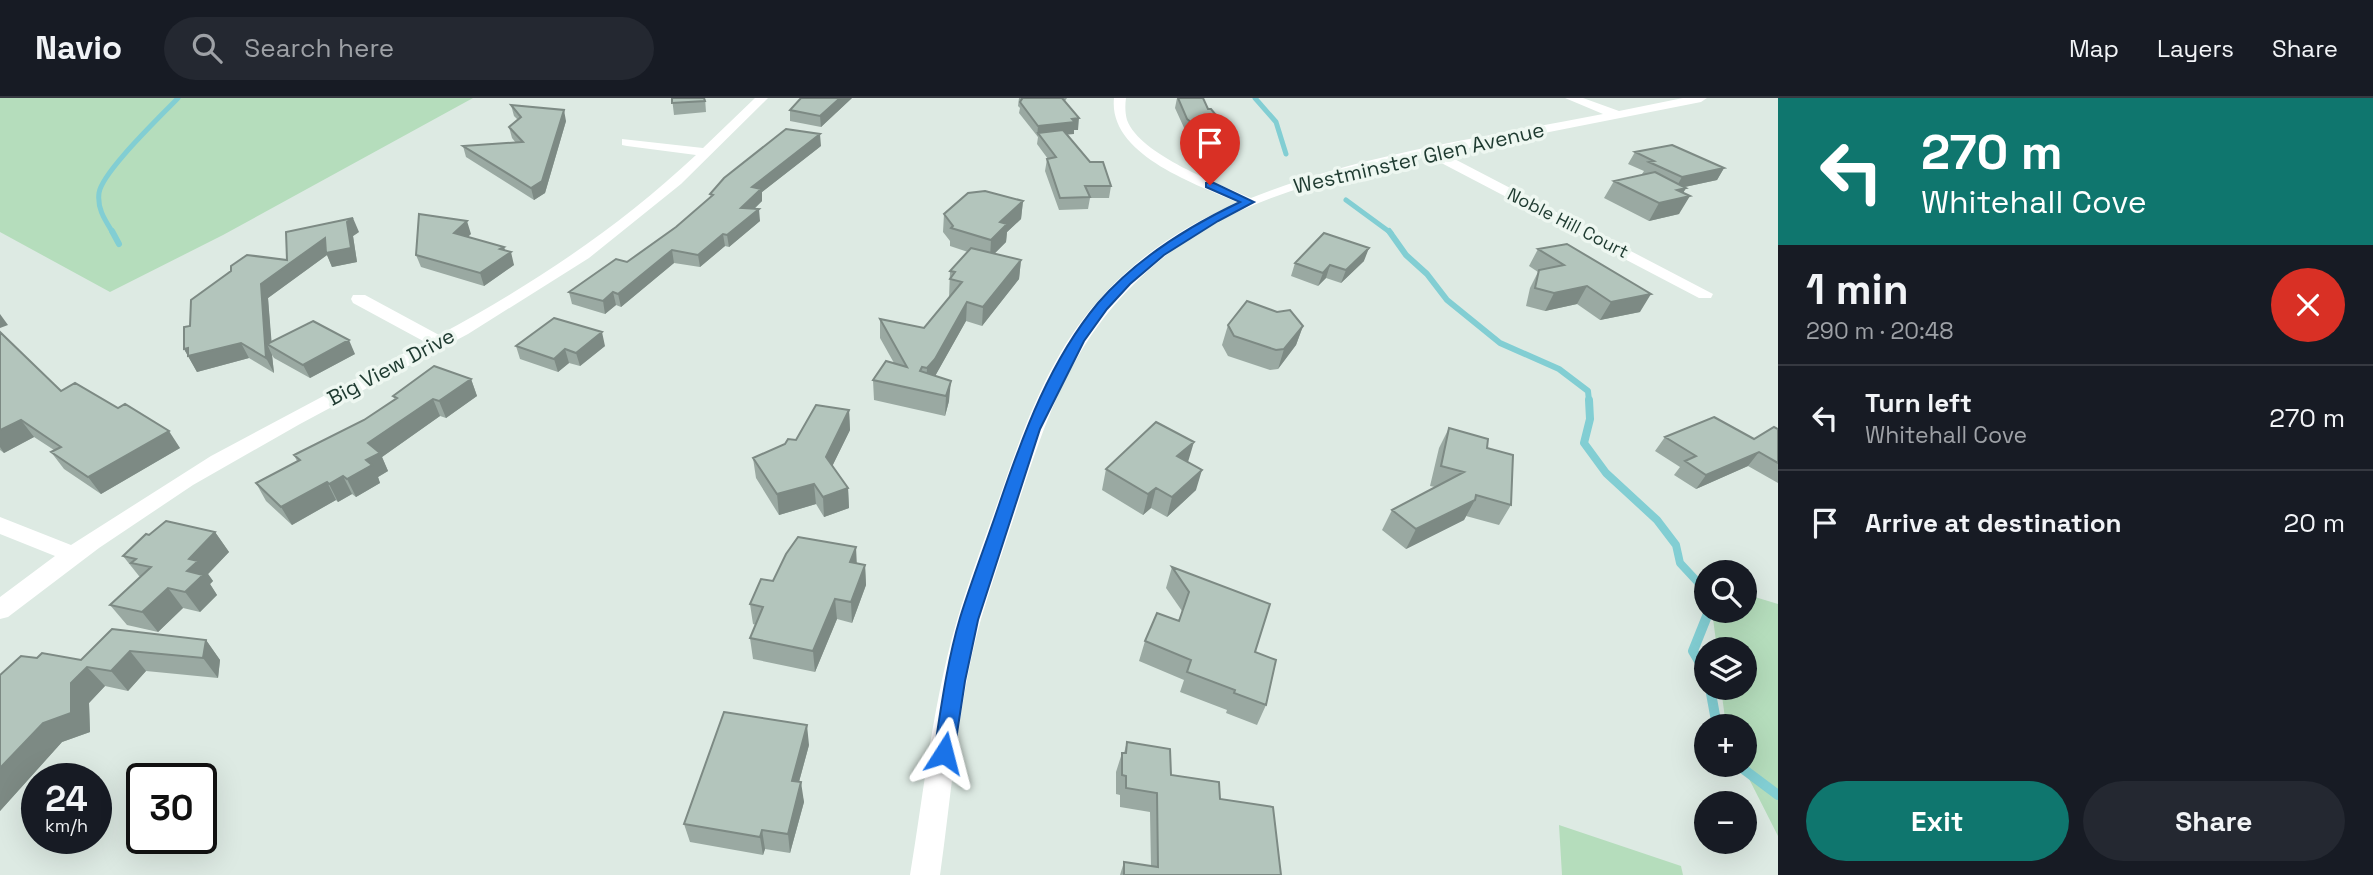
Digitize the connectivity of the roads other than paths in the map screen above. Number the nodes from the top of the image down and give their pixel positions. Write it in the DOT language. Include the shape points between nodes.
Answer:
graph roads {
  1 [pos="762,98"];
  2 [pos="1120,98"];
  3 [pos="1571,98"];
  4 [pos="1701,98"];
  5 [pos="1618,115"];
  6 [pos="628,142"];
  7 [pos="1430,152"];
  8 [pos="706,153"];
  9 [pos="1249,202"];
  10 [pos="1705,294"];
  11 [pos="359,299"];
  12 [pos="438,342"];
  13 [pos="0,525"];
  14 [pos="71,554"];
  15 [pos="0,610"];
  16 [pos="925,875"];
  1 -- 8 [label="street, Big View Drive"];
  2 -- 9 [label="street" via="1122,124 1150,151"];
  3 -- 5 [label="street"];
  4 -- 5 [label="street, Westminster Glen Avenue"];
  5 -- 7 [label="street, Westminster Glen Avenue"];
  6 -- 8 [label="street"];
  7 -- 9 [label="street, Westminster Glen Avenue" via="1327,176"];
  7 -- 10 [label="street, Noble Hill Court"];
  8 -- 12 [label="street, Big View Drive" via="664,194 584,254"];
  9 -- 16 [label="street, Westminster Glen Avenue" via="1160,252 1126,282 1074,345 1049,394 969,620"];
  11 -- 12 [label="street"];
  12 -- 14 [label="street, Big View Drive" via="199,471"];
  13 -- 14 [label="street"];
  14 -- 15 [label="street, Big View Drive"];
}
